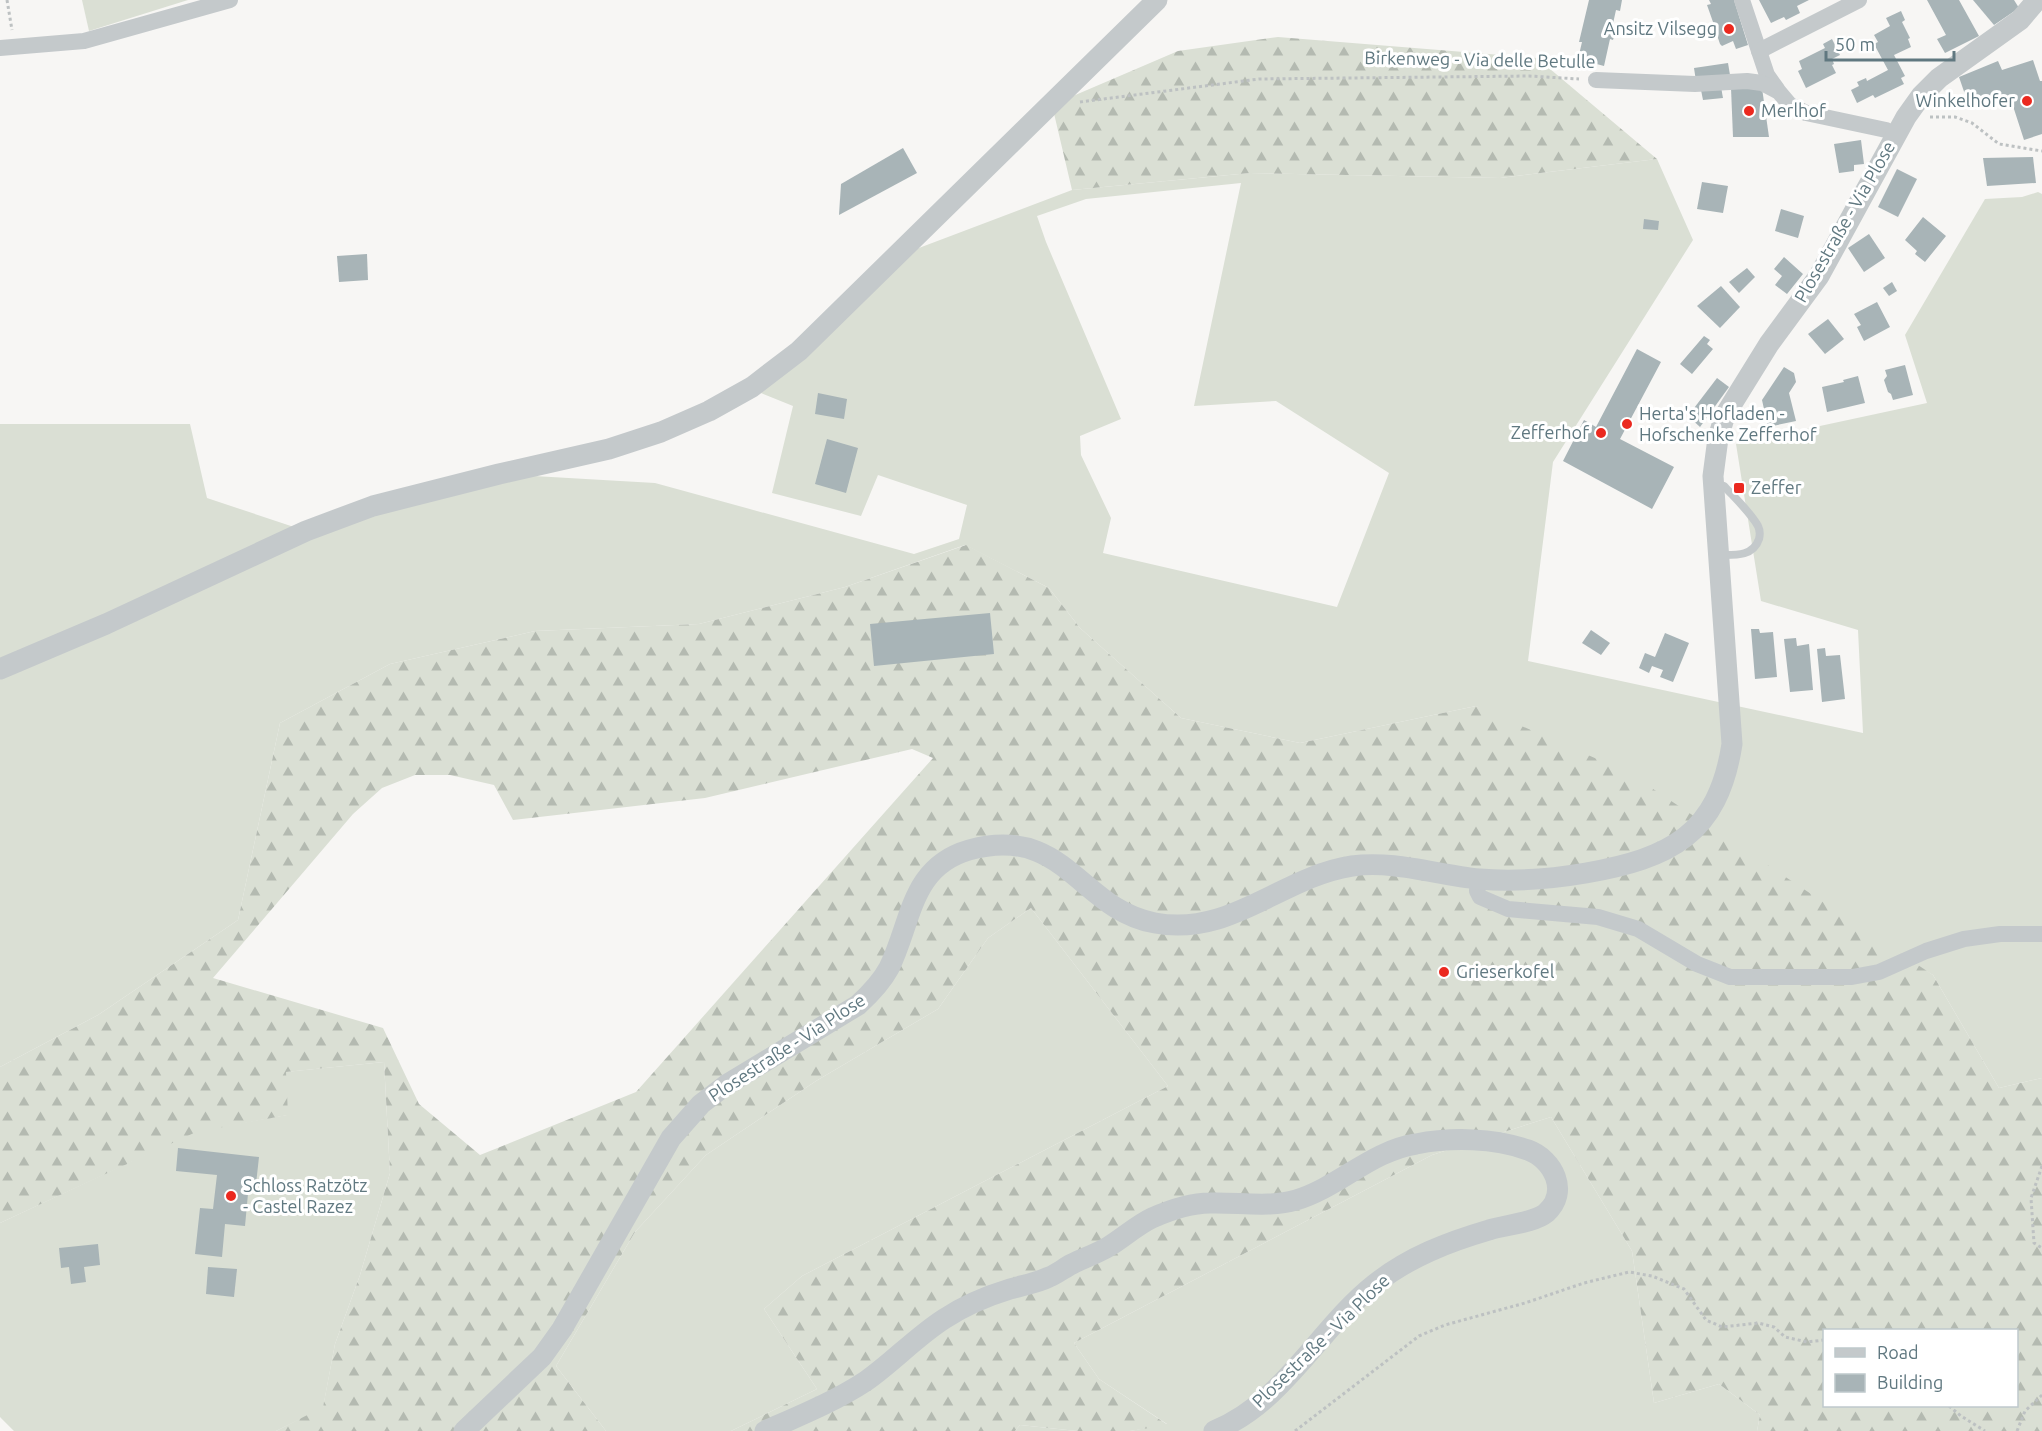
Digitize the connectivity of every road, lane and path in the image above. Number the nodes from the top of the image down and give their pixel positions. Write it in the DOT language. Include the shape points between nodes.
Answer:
graph roads {
  1 [pos="7,0"];
  2 [pos="230,0"];
  3 [pos="1157,0"];
  4 [pos="1742,0"];
  5 [pos="1859,0"];
  6 [pos="2037,0"];
  7 [pos="8,48"];
  8 [pos="1759,51"];
  9 [pos="1596,80"];
  10 [pos="1779,92"];
  11 [pos="1052,105"];
  12 [pos="1900,126"];
  13 [pos="2042,151"];
  14 [pos="1713,485"];
  15 [pos="1719,555"];
  16 [pos="0,669"];
  17 [pos="1478,879"];
  18 [pos="2042,934"];
  19 [pos="2042,1166"];
  20 [pos="2042,1248"];
  21 [pos="1823,1341"];
  22 [pos="2042,1395"];
  23 [pos="1950,1407"];
  24 [pos="1983,1430"];
  25 [pos="464,1431"];
  26 [pos="765,1431"];
  27 [pos="1214,1431"];
  28 [pos="1295,1431"];
  29 [pos="2017,1431"];
  1 -- 7 [label="path"];
  2 -- 7 [label="street" via="84,40"];
  3 -- 11 [label="street"];
  4 -- 8 [label="street"];
  5 -- 8 [label="street"];
  6 -- 12 [label="street, Plosestraße - Via Plose" via="2020,20 1939,78"];
  8 -- 10 [label="street" via="1767,75"];
  9 -- 10 [label="street, Birkenweg - Via delle Betulle" via="1695,84 1747,81 1762,82"];
  9 -- 11 [label="path, Birkenweg - Via delle Betulle" via="1529,76 1259,79"];
  10 -- 12 [label="street, Birkenweg - Via delle Betulle" via="1790,105 1806,113 1886,130"];
  11 -- 16 [label="street" via="799,351 752,387 708,411 662,432 609,449 373,506 306,531"];
  12 -- 13 [label="path" via="1955,117 1972,123 1999,144"];
  12 -- 14 [label="street, Plosestraße - Via Plose" via="1819,276 1769,344 1725,415 1714,457"];
  14 -- 15 [label="street, Plosestraße - Via Plose"];
  14 -- 15 [label="lane" via="1724,486 1758,526 1760,536 1756,547 1748,553"];
  15 -- 17 [label="street, Plosestraße - Via Plose" via="1732,744 1722,789 1706,815 1682,840 1664,851 1610,869 1514,881"];
  17 -- 18 [label="street" via="1480,897 1508,909 1598,917 1638,929 1697,964 1730,976 1852,977 1879,972 1964,939"];
  17 -- 25 [label="street, Plosestraße - Via Plose" via="1393,866 1353,866 1314,876 1220,920 1194,926 1153,923 1123,912 1047,855 1019,846 993,845 945,861 922,883 888,969 875,990 858,1005 726,1085 701,1104 671,1138 562,1329 542,1357"];
  19 -- 20 [label="path" via="2031,1198 2034,1243"];
  21 -- 28 [label="path" via="1785,1337 1774,1327 1758,1323 1722,1327 1706,1320 1684,1289 1629,1272 1419,1336"];
  22 -- 29 [label="path" via="2025,1411"];
  23 -- 24 [label="path"];
  26 -- 27 [label="street, Plosestraße - Via Plose" via="838,1399 970,1303 1048,1278 1106,1248 1150,1219 1183,1207 1295,1200 1388,1151 1417,1143 1492,1141 1539,1154 1551,1166 1558,1183 1556,1198 1546,1213 1441,1245 1404,1264 1350,1307 1260,1403"];
}
